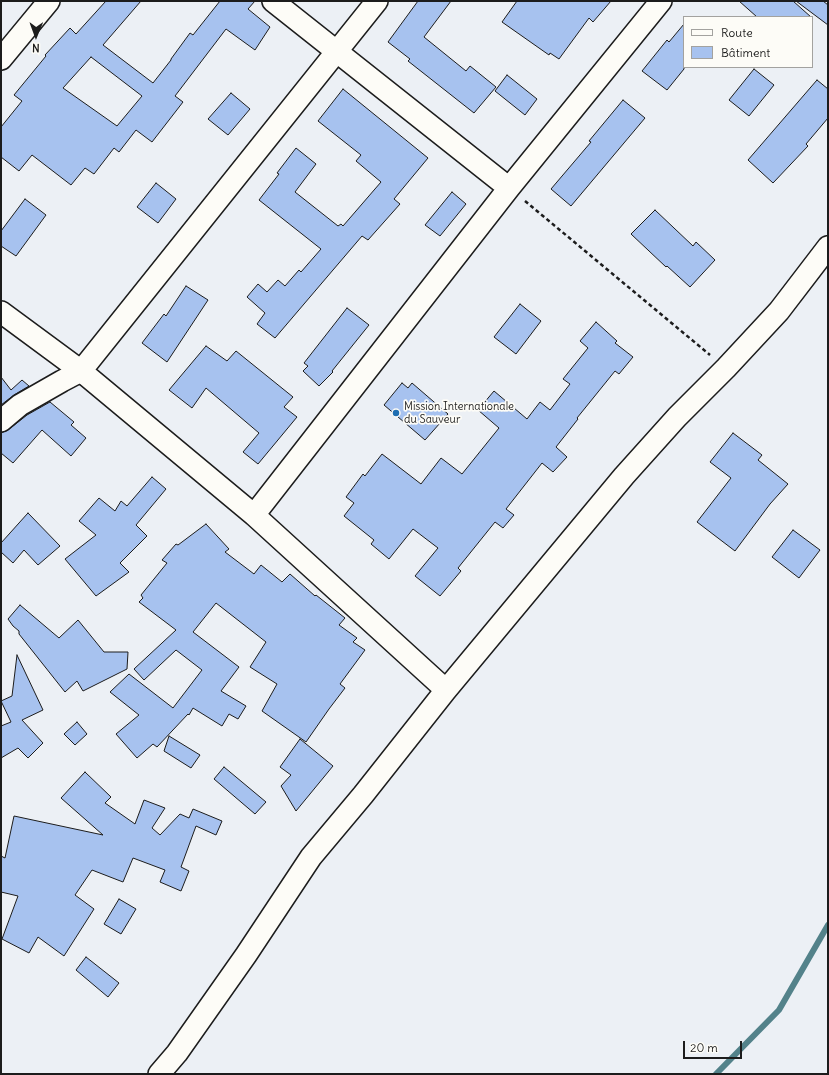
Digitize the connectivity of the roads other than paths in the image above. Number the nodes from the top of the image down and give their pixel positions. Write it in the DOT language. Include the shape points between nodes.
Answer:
graph roads {
  1 [pos="49,1"];
  2 [pos="273,1"];
  3 [pos="377,1"];
  4 [pos="661,1"];
  5 [pos="336,52"];
  6 [pos="1,59"];
  7 [pos="509,188"];
  8 [pos="828,247"];
  9 [pos="1,312"];
  10 [pos="81,371"];
  11 [pos="1,421"];
  12 [pos="254,515"];
  13 [pos="446,690"];
  14 [pos="159,1074"];
  1 -- 6 [label="street"];
  2 -- 5 [label="street"];
  3 -- 5 [label="street"];
  4 -- 7 [label="street"];
  5 -- 7 [label="street"];
  5 -- 10 [label="street"];
  7 -- 12 [label="street"];
  8 -- 13 [label="street" via="779,311 624,476"];
  9 -- 10 [label="street"];
  10 -- 11 [label="street" via="20,404"];
  10 -- 12 [label="street"];
  12 -- 13 [label="street"];
  13 -- 14 [label="street" via="311,857 241,962"];
}
